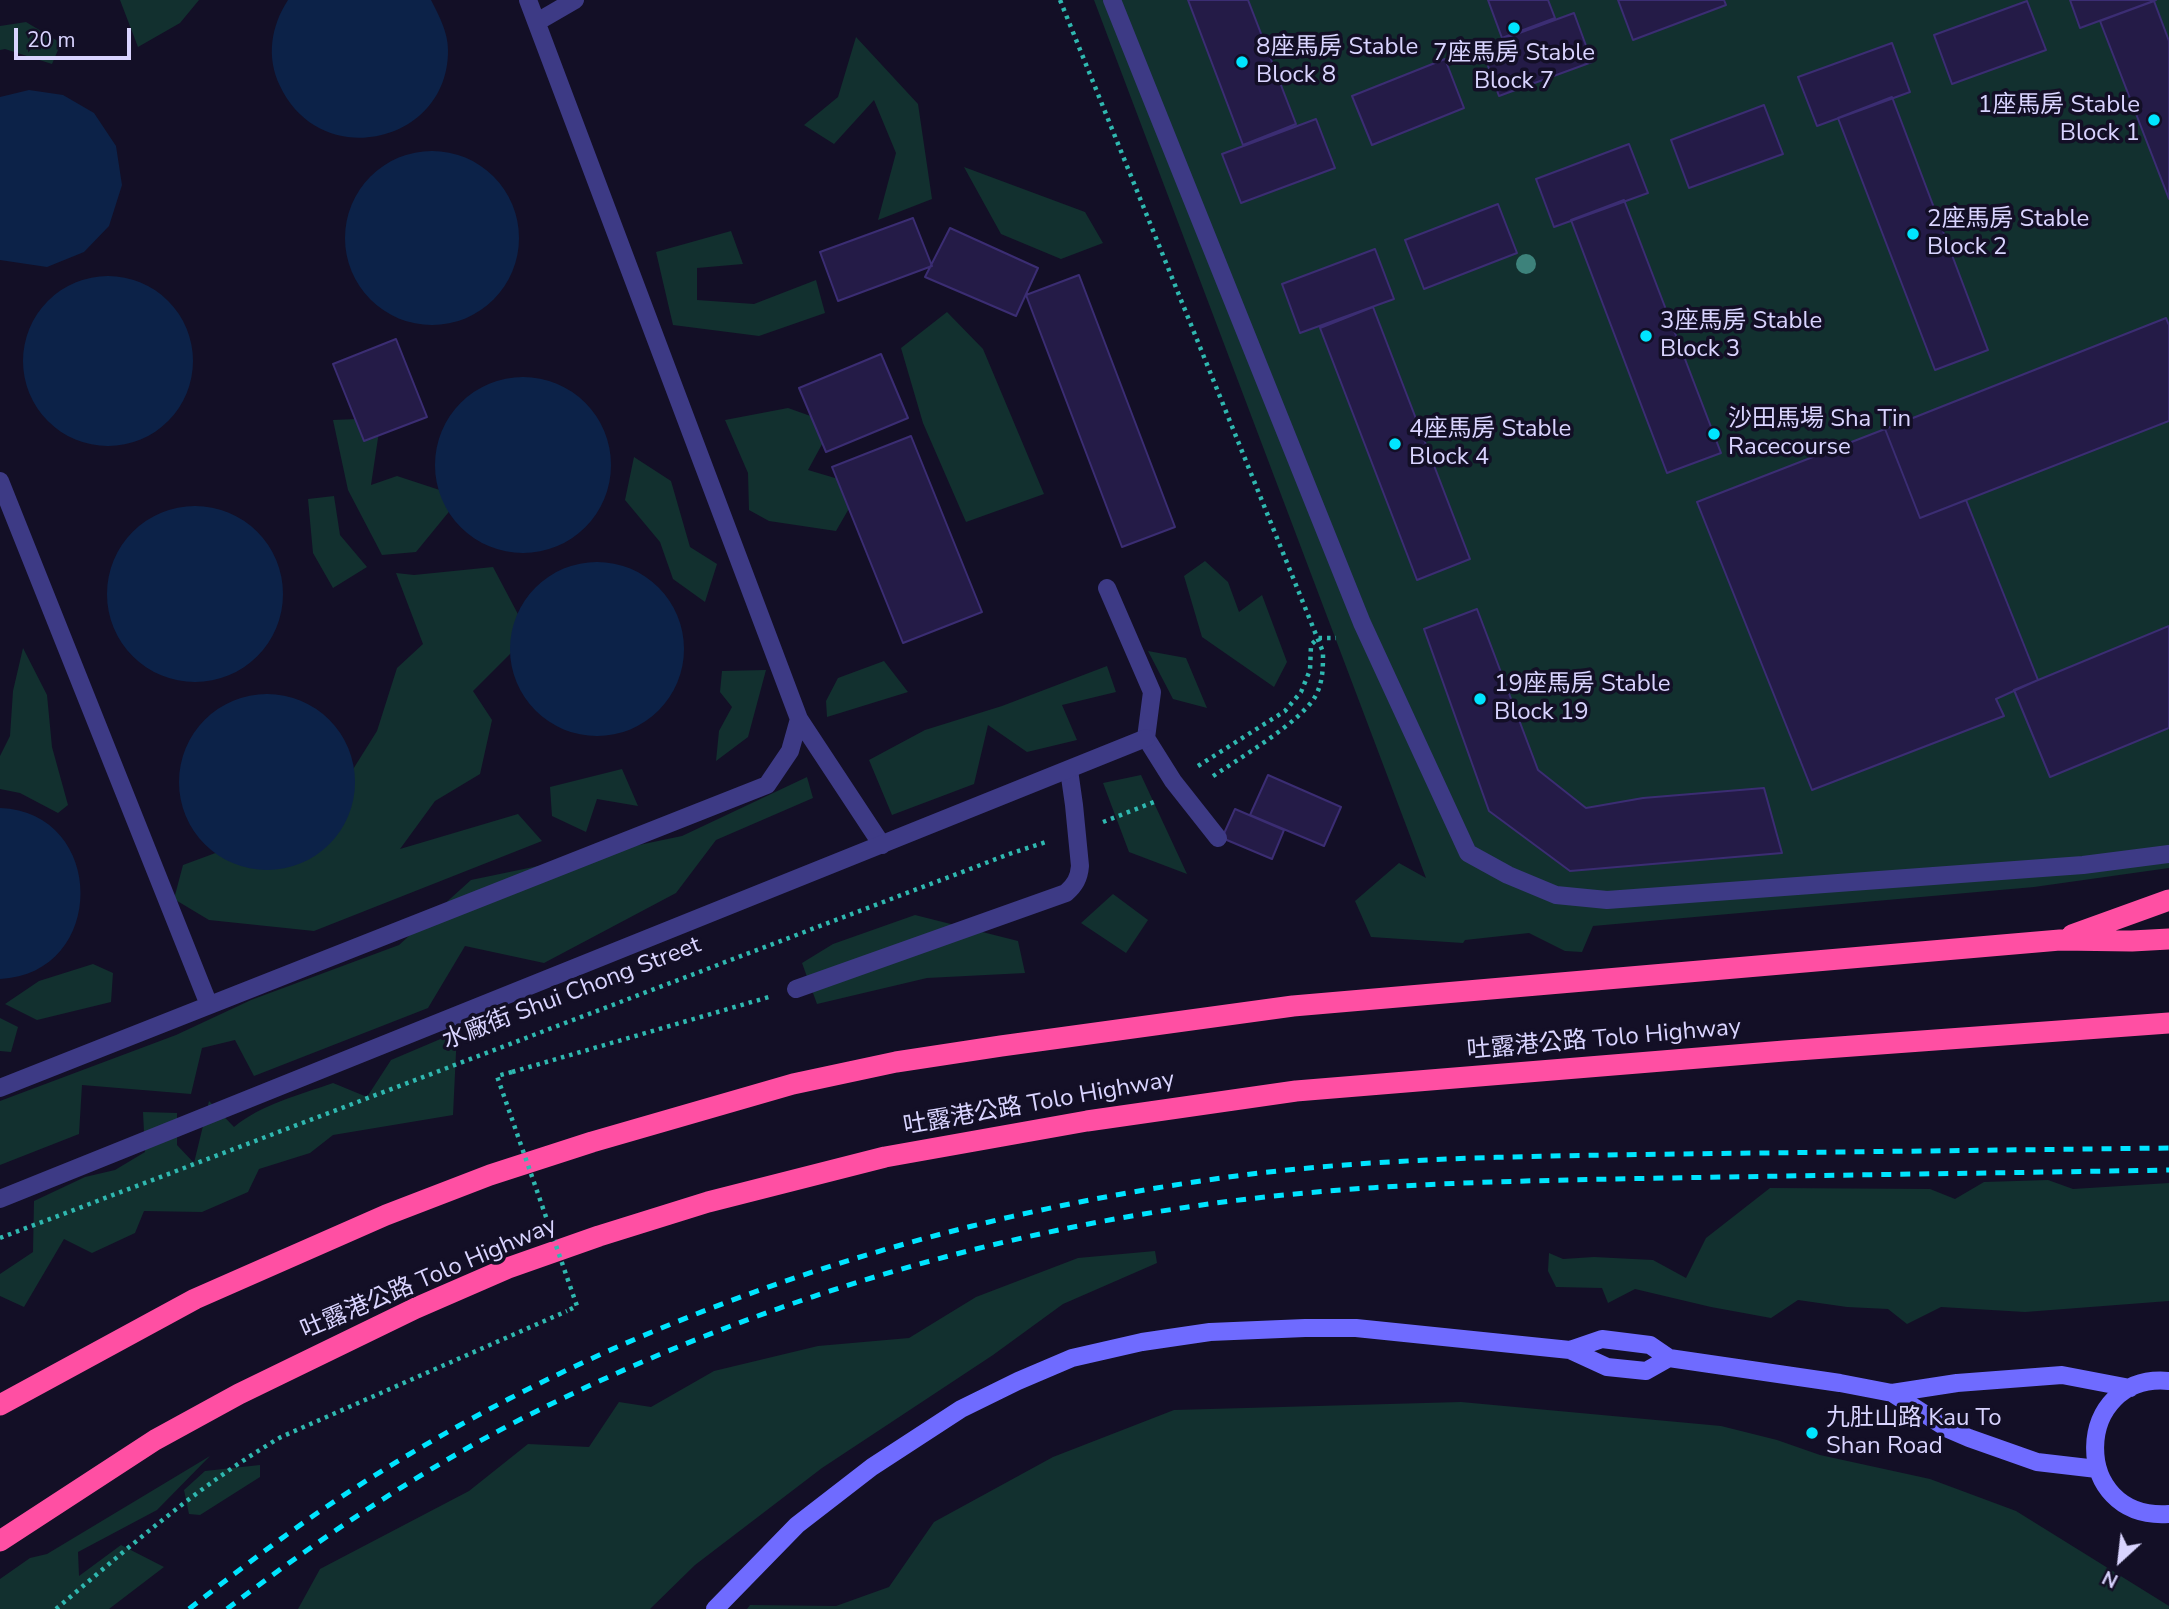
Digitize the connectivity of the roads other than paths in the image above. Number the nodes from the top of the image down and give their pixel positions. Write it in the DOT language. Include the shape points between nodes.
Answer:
graph roads {
  1 [pos="528,0"];
  2 [pos="575,0"];
  3 [pos="1112,0"];
  4 [pos="537,22"];
  5 [pos="0,481"];
  6 [pos="1107,588"];
  7 [pos="799,719"];
  8 [pos="1146,738"];
  9 [pos="1069,770"];
  10 [pos="1218,838"];
  11 [pos="882,845"];
  12 [pos="2169,854"];
  13 [pos="2169,900"];
  14 [pos="2169,939"];
  15 [pos="2060,940"];
  16 [pos="796,989"];
  17 [pos="209,1005"];
  18 [pos="2169,1023"];
  19 [pos="0,1088"];
  20 [pos="0,1199"];
  21 [pos="1570,1350"];
  22 [pos="1669,1358"];
  23 [pos="2169,1381"];
  24 [pos="2130,1388"];
  25 [pos="1892,1394"];
  26 [pos="0,1405"];
  27 [pos="2097,1469"];
  28 [pos="2169,1514"];
  29 [pos="0,1541"];
  30 [pos="715,1609"];
  1 -- 4 [label="street"];
  2 -- 4 [label="street"];
  3 -- 12 [label="street" via="1362,623 1468,853 1556,895 1607,900 2083,865"];
  4 -- 7 [label="street"];
  5 -- 17 [label="street"];
  6 -- 8 [label="street" via="1152,692"];
  7 -- 11 [label="street"];
  7 -- 17 [label="street" via="790,751 767,785"];
  8 -- 9 [label="street, 水廠街 Shui Chong Street"];
  8 -- 10 [label="street"];
  9 -- 11 [label="street, 水廠街 Shui Chong Street"];
  9 -- 16 [label="street" via="1079,876 1066,893"];
  11 -- 20 [label="street, 水廠街 Shui Chong Street"];
  13 -- 15 [label="highway"];
  14 -- 15 [label="highway"];
  15 -- 26 [label="highway" via="1293,1006 896,1062 793,1084 579,1146 386,1215 195,1299"];
  17 -- 19 [label="street"];
  18 -- 29 [label="highway, 吐露港公路 Tolo Highway" via="1296,1091 1087,1121 822,1172 599,1236 508,1268 416,1308 155,1440"];
  21 -- 22 [label="main road" via="1602,1339 1650,1345"];
  21 -- 22 [label="main road" via="1607,1367 1646,1371"];
  21 -- 30 [label="main road" via="1356,1328 1305,1328 1210,1332 1072,1358 961,1409 872,1467 797,1525"];
  22 -- 25 [label="main road"];
  23 -- 24 [label="main road"];
  24 -- 25 [label="main road" via="2062,1375 1957,1383"];
  24 -- 27 [label="main road" via="2111,1403 2096,1428"];
  25 -- 27 [label="main road" via="1969,1438 2038,1462"];
  27 -- 28 [label="main road" via="2106,1487 2134,1510"];
}
